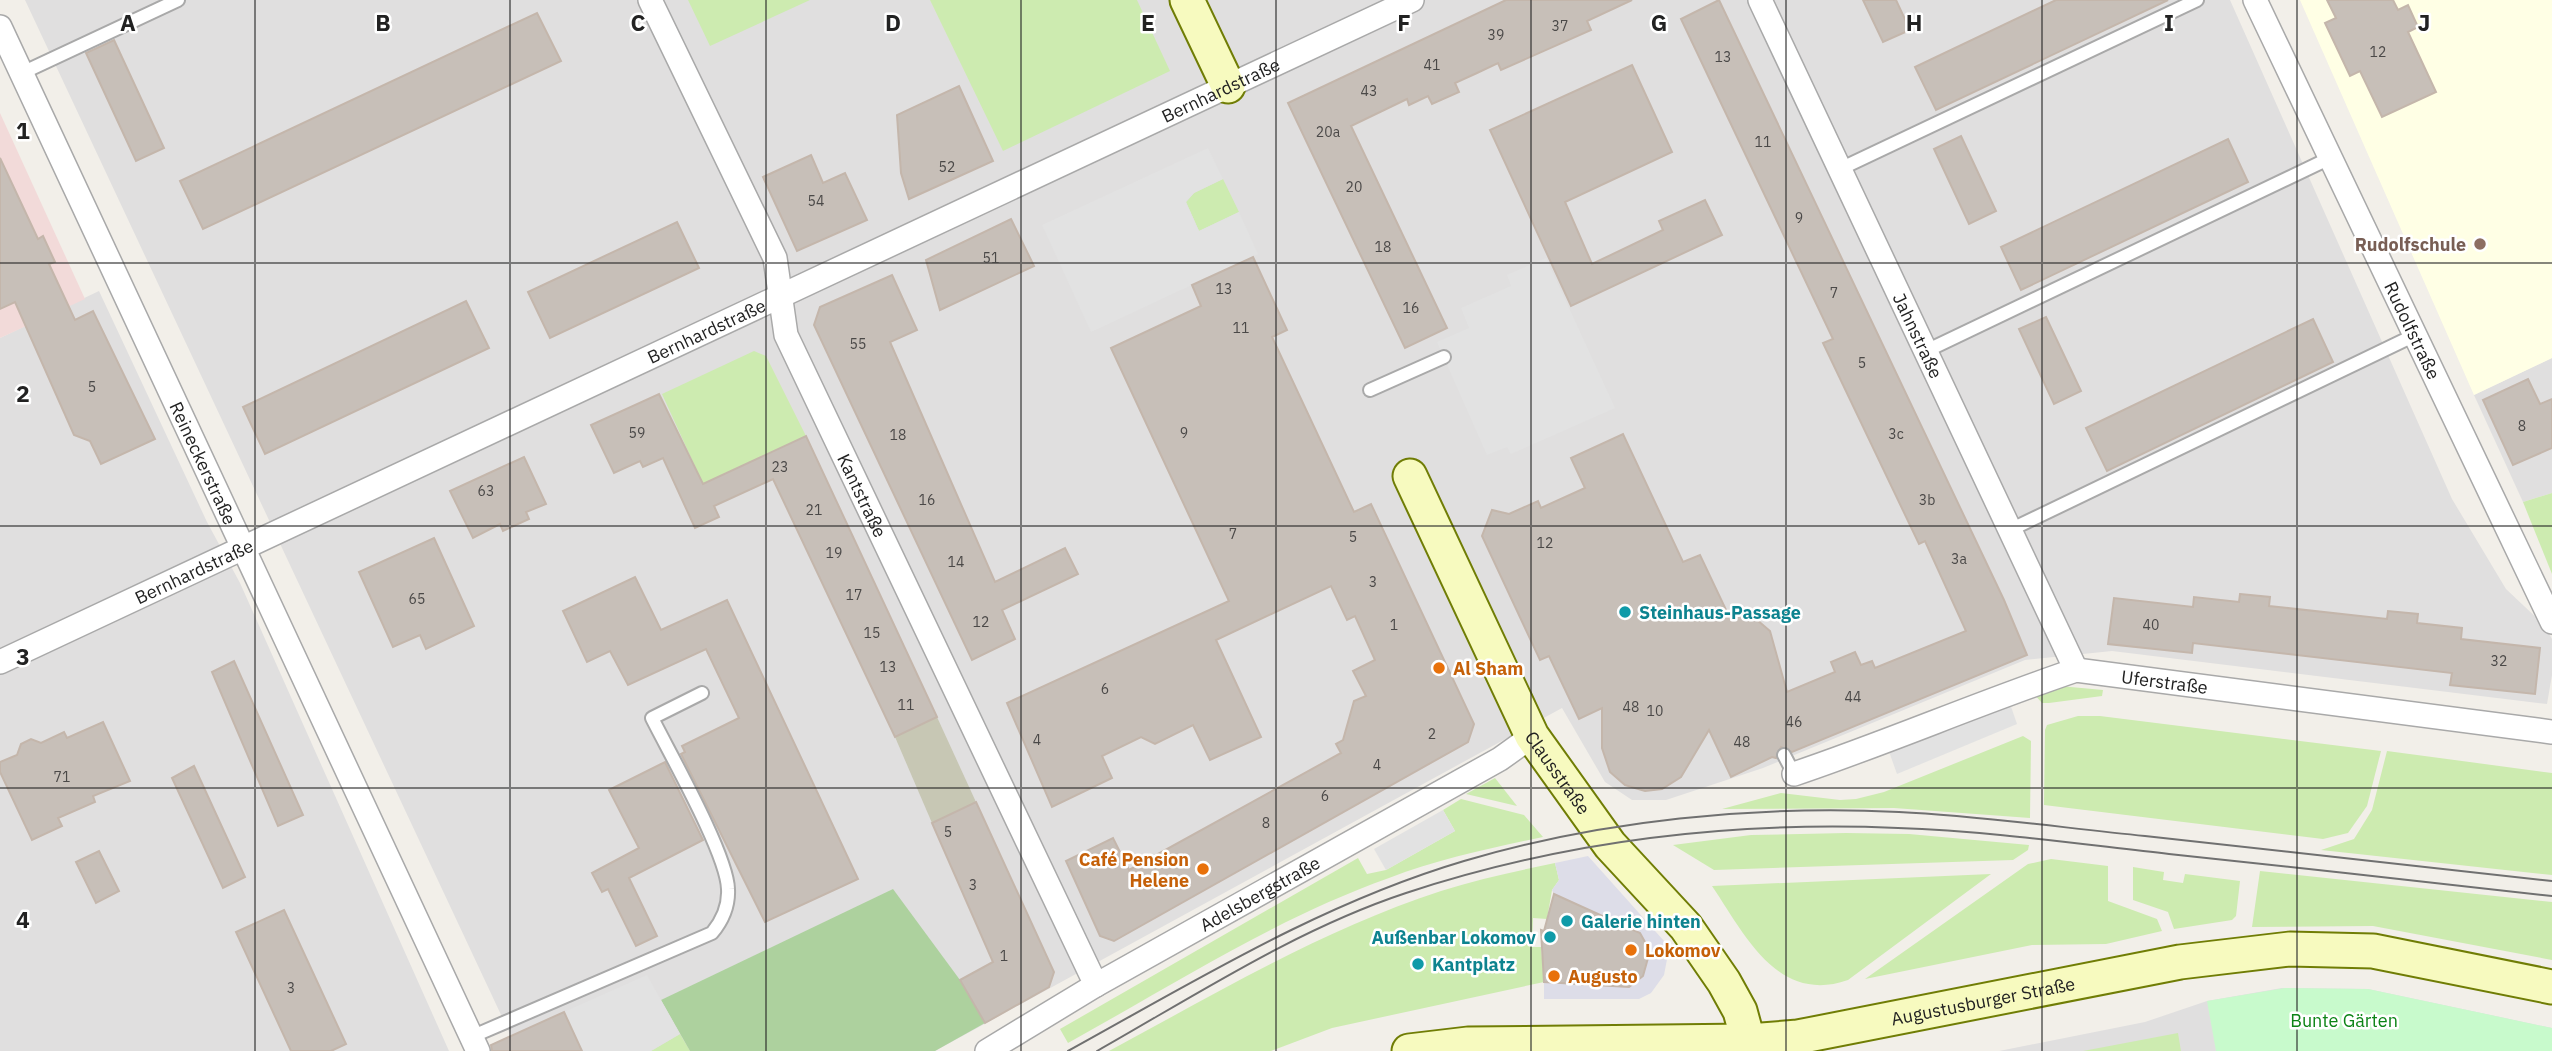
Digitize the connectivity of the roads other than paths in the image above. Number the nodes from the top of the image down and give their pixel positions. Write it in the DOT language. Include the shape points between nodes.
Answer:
graph roads {
  1 [pos="178,0"];
  2 [pos="650,0"];
  3 [pos="1187,0"];
  4 [pos="1412,0"];
  5 [pos="1760,0"];
  6 [pos="2197,0"];
  7 [pos="2255,0"];
  8 [pos="0,27"];
  9 [pos="22,74"];
  10 [pos="1227,86"];
  11 [pos="2328,159"];
  12 [pos="1840,169"];
  13 [pos="780,296"];
  14 [pos="2413,336"];
  15 [pos="1926,351"];
  16 [pos="1444,357"];
  17 [pos="1370,390"];
  18 [pos="1410,475"];
  19 [pos="2010,530"];
  20 [pos="243,548"];
  21 [pos="2552,622"];
  22 [pos="0,662"];
  23 [pos="2076,670"];
  24 [pos="702,693"];
  25 [pos="2552,732"];
  26 [pos="1532,736"];
  27 [pos="1789,764"];
  28 [pos="1096,985"];
  29 [pos="2552,988"];
  30 [pos="474,1044"];
  31 [pos="1750,1046"];
  32 [pos="988,1051"];
  33 [pos="1409,1051"];
  1 -- 9 [label="lane"];
  2 -- 13 [label="street, Kantstraße" via="775,258"];
  3 -- 10 [label="main road"];
  4 -- 10 [label="street, Bernhardstraße"];
  5 -- 12 [label="street, Jahnstraße"];
  6 -- 12 [label="lane"];
  7 -- 11 [label="street, Rudolfstraße"];
  8 -- 9 [label="street, Reineckerstraße"];
  9 -- 20 [label="street, Reineckerstraße"];
  10 -- 13 [label="street, Bernhardstraße"];
  11 -- 14 [label="street, Rudolfstraße"];
  11 -- 15 [label="lane"];
  12 -- 15 [label="street, Jahnstraße"];
  13 -- 20 [label="street, Bernhardstraße"];
  13 -- 28 [label="street, Kantstraße" via="786,335"];
  14 -- 19 [label="lane"];
  14 -- 21 [label="street, Rudolfstraße"];
  15 -- 19 [label="street, Jahnstraße"];
  16 -- 17 [label="lane"];
  18 -- 26 [label="main road, Clausstraße"];
  19 -- 23 [label="street, Jahnstraße"];
  20 -- 22 [label="street, Bernhardstraße"];
  20 -- 30 [label="street, Reineckerstraße"];
  23 -- 25 [label="street, Uferstraße"];
  23 -- 27 [label="street, Uferstraße" via="1886,743"];
  24 -- 30 [label="lane" via="652,718 722,862 728,889 723,919 712,933"];
  26 -- 28 [label="street, Adelsbergstraße" via="1500,759"];
  26 -- 31 [label="main road, Clausstraße" via="1610,845 1686,927 1740,1011"];
  28 -- 32 [label="street, Adelsbergstraße"];
  29 -- 31 [label="main road, Augustusburger Straße" via="2385,953 2290,949 2180,962"];
  31 -- 33 [label="main road, Augustusburger Straße" via="1468,1044"];
}
